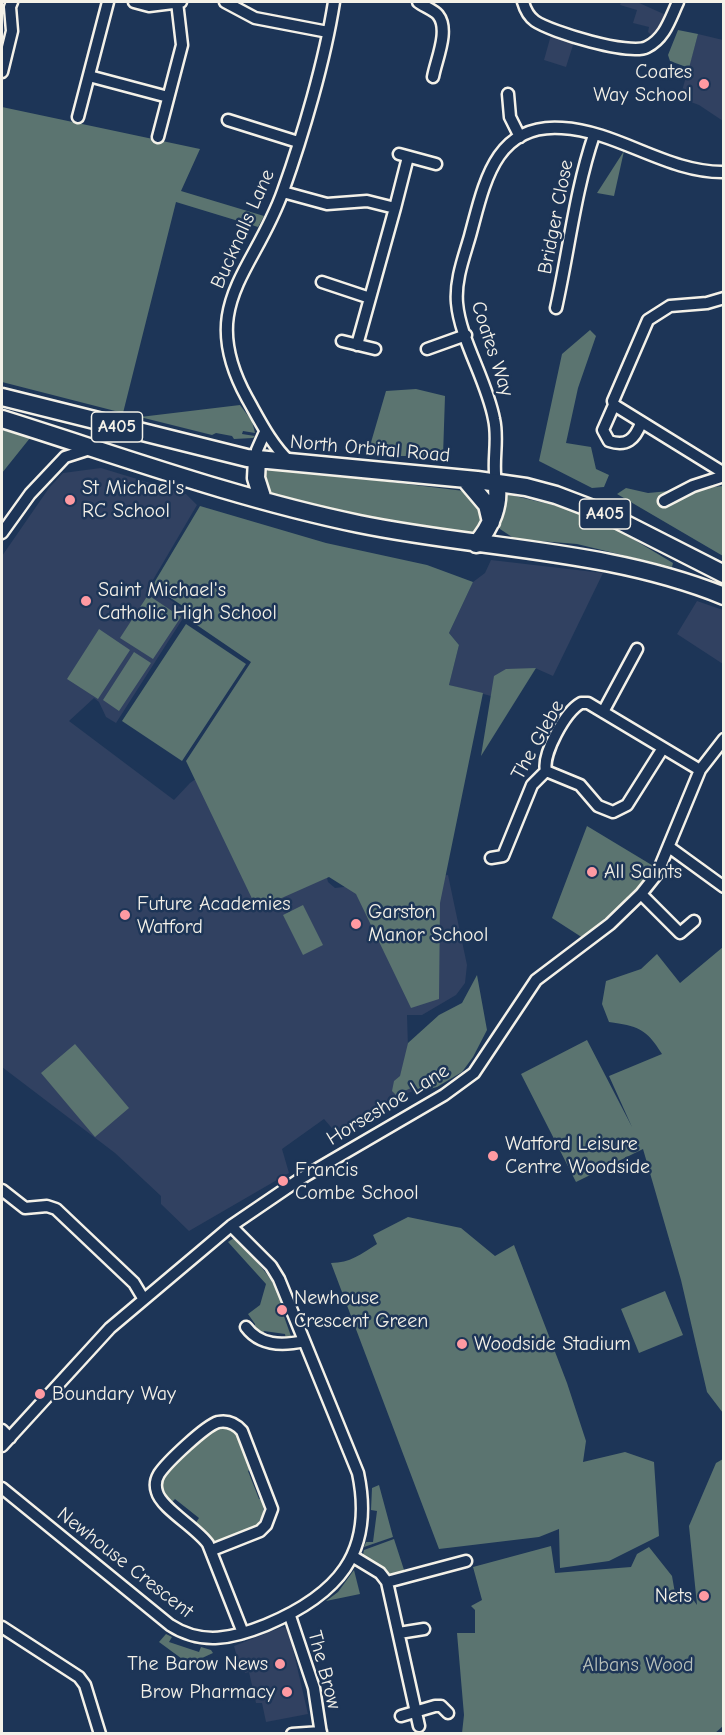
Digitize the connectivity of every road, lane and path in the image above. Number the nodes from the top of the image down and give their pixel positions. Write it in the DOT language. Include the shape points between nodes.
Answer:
graph roads {
  1 [pos="12,2"];
  2 [pos="108,2"];
  3 [pos="134,2"];
  4 [pos="179,2"];
  5 [pos="225,2"];
  6 [pos="334,2"];
  7 [pos="417,2"];
  8 [pos="523,2"];
  9 [pos="678,2"];
  10 [pos="328,32"];
  11 [pos="2,72"];
  12 [pos="89,76"];
  13 [pos="434,77"];
  14 [pos="508,94"];
  15 [pos="168,97"];
  16 [pos="78,117"];
  17 [pos="228,120"];
  18 [pos="594,135"];
  19 [pos="158,137"];
  20 [pos="520,137"];
  21 [pos="298,142"];
  22 [pos="436,164"];
  23 [pos="723,172"];
  24 [pos="283,192"];
  25 [pos="395,208"];
  26 [pos="322,282"];
  27 [pos="370,298"];
  28 [pos="723,298"];
  29 [pos="556,308"];
  30 [pos="466,336"];
  31 [pos="342,341"];
  32 [pos="357,345"];
  33 [pos="375,349"];
  34 [pos="427,349"];
  35 [pos="2,397"];
  36 [pos="614,405"];
  37 [pos="2,420"];
  38 [pos="641,423"];
  39 [pos="265,432"];
  40 [pos="60,438"];
  41 [pos="93,448"];
  42 [pos="257,454"];
  43 [pos="65,457"];
  44 [pos="701,459"];
  45 [pos="290,462"];
  46 [pos="723,475"];
  47 [pos="465,478"];
  48 [pos="496,482"];
  49 [pos="701,482"];
  50 [pos="263,500"];
  51 [pos="664,501"];
  52 [pos="491,522"];
  53 [pos="2,533"];
  54 [pos="476,544"];
  55 [pos="723,574"];
  56 [pos="723,596"];
  57 [pos="637,649"];
  58 [pos="603,712"];
  59 [pos="723,739"];
  60 [pos="663,748"];
  61 [pos="700,770"];
  62 [pos="546,771"];
  63 [pos="669,847"];
  64 [pos="491,858"];
  65 [pos="723,887"];
  66 [pos="641,894"];
  67 [pos="694,921"];
  68 [pos="2,1190"];
  69 [pos="231,1226"];
  70 [pos="143,1298"];
  71 [pos="246,1327"];
  72 [pos="304,1341"];
  73 [pos="2,1430"];
  74 [pos="10,1438"];
  75 [pos="2,1446"];
  76 [pos="2,1488"];
  77 [pos="212,1550"];
  78 [pos="352,1556"];
  79 [pos="458,1560"];
  80 [pos="387,1582"];
  81 [pos="290,1616"];
  82 [pos="2,1627"];
  83 [pos="424,1629"];
  84 [pos="243,1633"];
  85 [pos="399,1633"];
  86 [pos="416,1712"];
  87 [pos="448,1713"];
  88 [pos="401,1716"];
  89 [pos="419,1726"];
  90 [pos="321,1733"];
  91 [pos="100,1734"];
  92 [pos="292,1734"];
  1 -- 11 [label="street" via="12,31"];
  2 -- 12 [label="street"];
  3 -- 4 [label="street" via="149,6"];
  4 -- 15 [label="street" via="182,45"];
  5 -- 10 [label="street" via="255,18"];
  6 -- 10 [label="street, Bucknalls Lane"];
  7 -- 13 [label="street" via="437,13 441,22 443,32"];
  8 -- 9 [label="street" via="528,14 544,25 618,48 638,50 663,34"];
  10 -- 21 [label="street, Bucknalls Lane"];
  12 -- 15 [label="street"];
  12 -- 16 [label="street"];
  14 -- 20 [label="street" via="510,117"];
  15 -- 19 [label="street"];
  17 -- 21 [label="street"];
  18 -- 20 [label="street, Coates Way" via="563,128 532,131"];
  18 -- 23 [label="street, Coates Way" via="683,166"];
  18 -- 29 [label="street, Bridger Close" via="579,182"];
  20 -- 30 [label="street, Coates Way" via="498,156 485,181 457,287 459,316"];
  21 -- 24 [label="street, Bucknalls Lane"];
  22 -- 25 [label="street" via="404,155"];
  24 -- 25 [label="street" via="327,204 367,201"];
  24 -- 39 [label="street, Bucknalls Lane" via="237,280 227,316 231,365"];
  25 -- 27 [label="street"];
  26 -- 27 [label="street"];
  27 -- 32 [label="street"];
  28 -- 36 [label="street" via="670,306 648,320 616,390"];
  30 -- 34 [label="street"];
  30 -- 48 [label="street, Coates Way" via="492,406"];
  31 -- 32 [label="street"];
  32 -- 33 [label="street"];
  35 -- 42 [label="highway, North Orbital Road / A405" via="183,443"];
  36 -- 38 [label="street"];
  36 -- 38 [label="street" via="603,430 609,441 619,444 630,440"];
  37 -- 40 [label="highway, A405"];
  38 -- 44 [label="street"];
  39 -- 42 [label="street"];
  39 -- 45 [label="street, Bucknalls Lane"];
  40 -- 41 [label="highway, A405"];
  40 -- 43 [label="street"];
  41 -- 43 [label="street"];
  41 -- 50 [label="highway, A405"];
  42 -- 45 [label="highway, North Orbital Road / A405"];
  42 -- 50 [label="highway" via="256,478"];
  43 -- 53 [label="street" via="30,494"];
  44 -- 46 [label="street"];
  44 -- 49 [label="street"];
  45 -- 47 [label="highway, North Orbital Road / A405"];
  46 -- 49 [label="street"];
  47 -- 48 [label="highway, North Orbital Road / A405"];
  47 -- 52 [label="highway" via="487,506"];
  48 -- 52 [label="highway" via="496,508"];
  48 -- 55 [label="highway, North Orbital Road / A405" via="556,495 606,514"];
  49 -- 51 [label="street"];
  50 -- 54 [label="highway, A405" via="359,524"];
  52 -- 54 [label="highway"];
  54 -- 56 [label="highway, A405" via="630,566"];
  57 -- 58 [label="street"];
  58 -- 60 [label="street, The Glebe"];
  58 -- 62 [label="street, The Glebe" via="588,703 571,710 545,755"];
  59 -- 61 [label="street, Horseshoe Lane"];
  60 -- 61 [label="street, The Glebe"];
  60 -- 62 [label="street" via="627,805 612,812 598,806 580,785"];
  61 -- 63 [label="street, Horseshoe Lane"];
  62 -- 64 [label="street, The Glebe" via="532,785 508,860"];
  63 -- 65 [label="street"];
  63 -- 66 [label="street, Horseshoe Lane" via="657,874"];
  66 -- 67 [label="street" via="680,933"];
  66 -- 69 [label="street, Horseshoe Lane" via="610,924 536,980 482,1062 462,1083 300,1179"];
  68 -- 70 [label="street" via="26,1208 56,1209 130,1280"];
  69 -- 70 [label="street, Horseshoe Lane"];
  69 -- 72 [label="street, Newhouse Crescent" via="275,1272"];
  70 -- 74 [label="street, Horseshoe Lane" via="110,1328"];
  71 -- 72 [label="street" via="268,1344"];
  72 -- 78 [label="street, Newhouse Crescent" via="358,1473 363,1506"];
  73 -- 74 [label="street"];
  74 -- 75 [label="street, Horseshoe Lane"];
  76 -- 84 [label="street, Newhouse Crescent" via="180,1632 210,1639"];
  77 -- 77 [label="street" via="201,1534 158,1495 156,1479 211,1425 224,1422 242,1431 272,1509 260,1531"];
  77 -- 84 [label="street"];
  78 -- 80 [label="street" via="380,1573"];
  78 -- 81 [label="street, Newhouse Crescent" via="322,1596"];
  79 -- 80 [label="street"];
  80 -- 85 [label="street"];
  81 -- 84 [label="street, Newhouse Crescent"];
  81 -- 90 [label="street, The Brow" via="314,1688"];
  82 -- 91 [label="street" via="79,1677"];
  83 -- 85 [label="street"];
  85 -- 86 [label="street"];
  86 -- 87 [label="street" via="441,1706"];
  86 -- 88 [label="street"];
  86 -- 89 [label="street"];
  90 -- 92 [label="street"];
}
